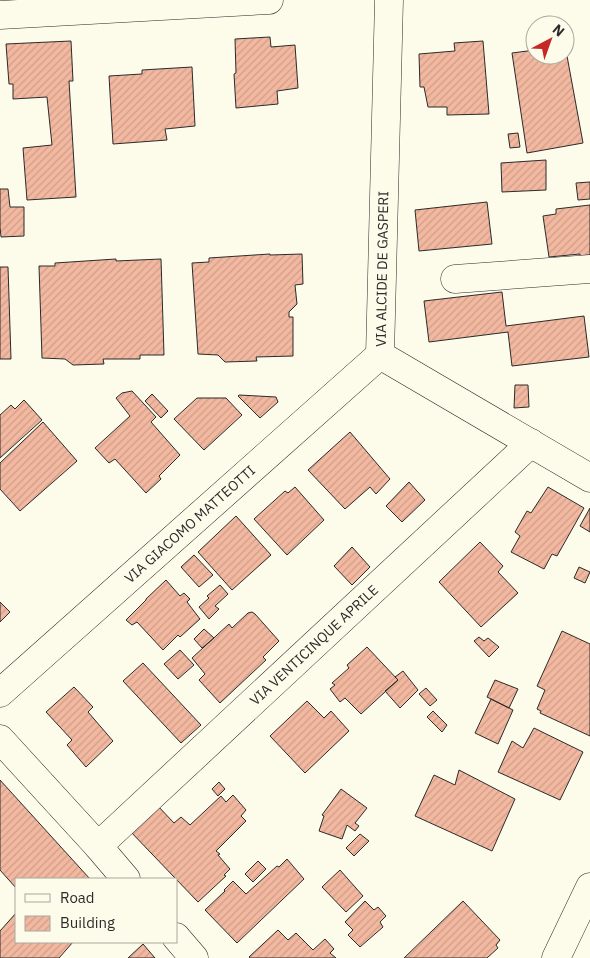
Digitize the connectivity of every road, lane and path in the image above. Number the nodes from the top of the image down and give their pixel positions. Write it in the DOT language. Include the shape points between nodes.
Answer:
graph roads {
  1 [pos="269,0"];
  2 [pos="389,0"];
  3 [pos="0,15"];
  4 [pos="590,270"];
  5 [pos="455,279"];
  6 [pos="380,355"];
  7 [pos="531,443"];
  8 [pos="590,478"];
  9 [pos="0,694"];
  10 [pos="0,739"];
  11 [pos="98,846"];
  12 [pos="125,878"];
  13 [pos="590,887"];
  14 [pos="178,939"];
  15 [pos="194,958"];
  16 [pos="556,958"];
  1 -- 3 [label="street"];
  2 -- 6 [label="street, VIA ALCIDE DE GASPERI"];
  4 -- 5 [label="street"];
  6 -- 7 [label="street, VIA ALCIDE DE GASPERI"];
  6 -- 9 [label="street, VIA GIACOMO MATTEOTTI"];
  7 -- 8 [label="street, VIA ALCIDE DE GASPERI"];
  7 -- 11 [label="street, VIA VENTICINQUE APRILE"];
  10 -- 11 [label="street"];
  11 -- 12 [label="street"];
  13 -- 16 [label="street"];
  14 -- 15 [label="street"];
}
